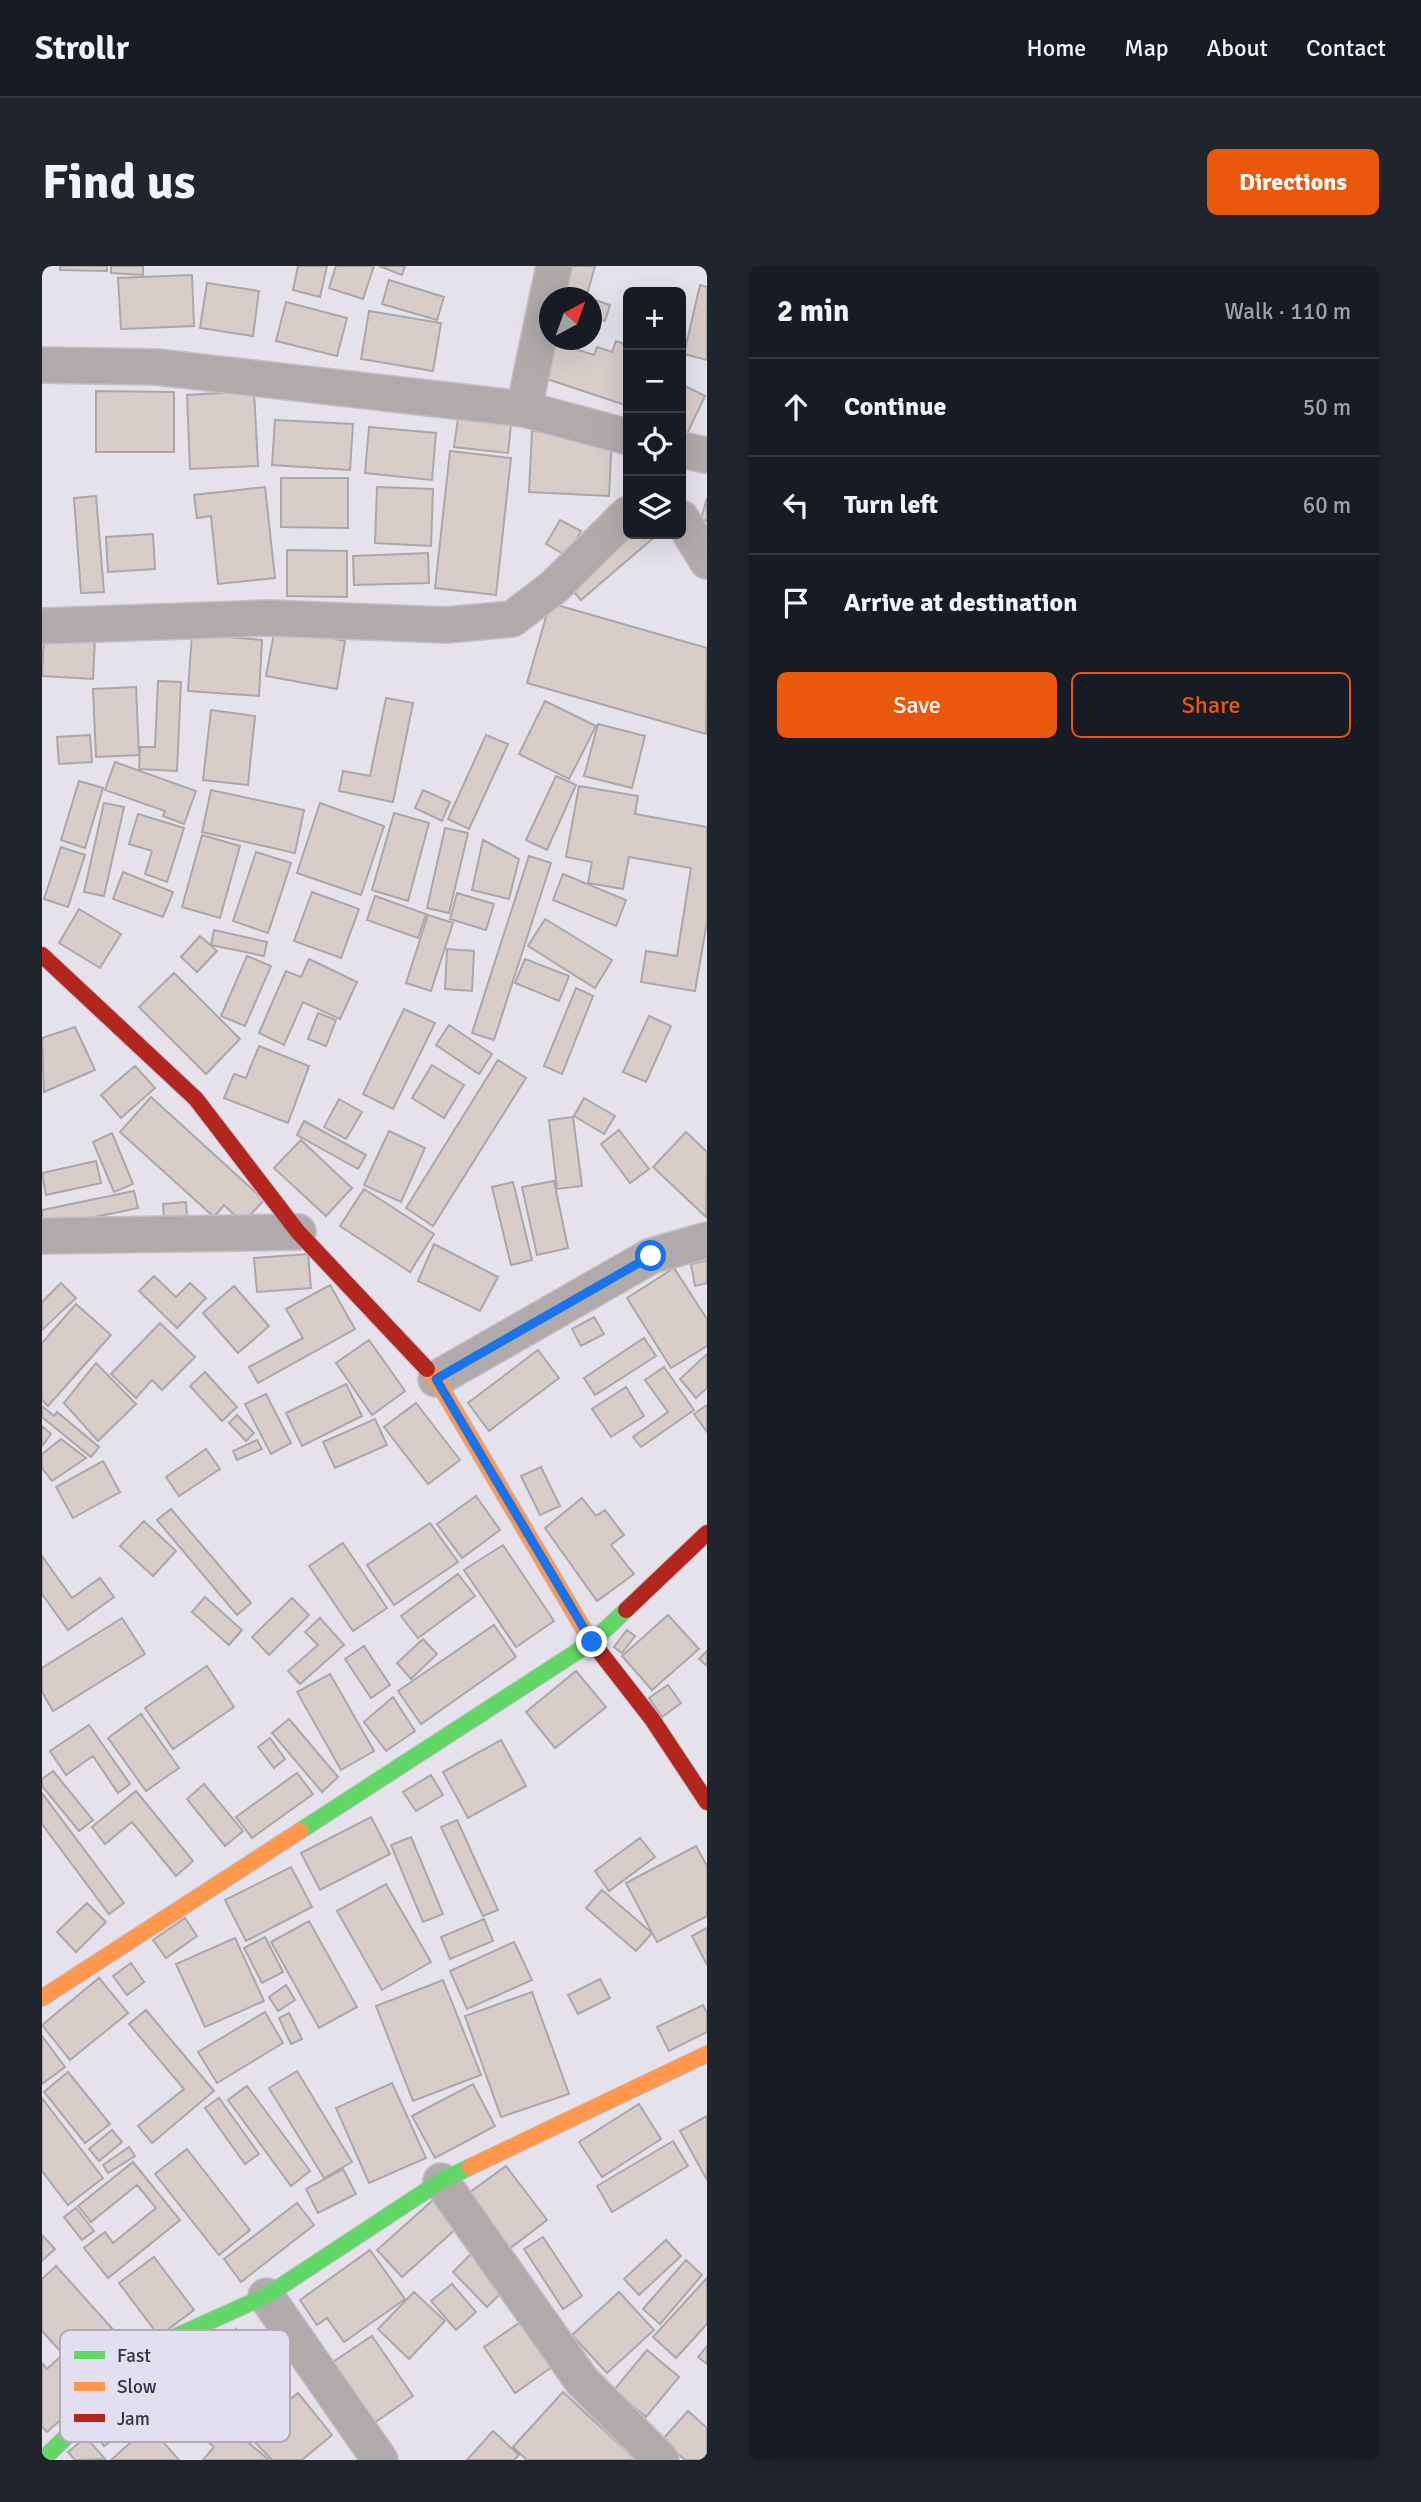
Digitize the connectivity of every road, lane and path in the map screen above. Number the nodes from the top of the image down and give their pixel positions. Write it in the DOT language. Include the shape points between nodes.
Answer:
graph roads {
  1 [pos="554,266"];
  2 [pos="42,365"];
  3 [pos="524,409"];
  4 [pos="623,436"];
  5 [pos="686,451"];
  6 [pos="707,455"];
  7 [pos="623,519"];
  8 [pos="686,526"];
  9 [pos="707,561"];
  10 [pos="42,626"];
  11 [pos="42,956"];
  12 [pos="298,1232"];
  13 [pos="42,1236"];
  14 [pos="707,1240"];
  15 [pos="436,1379"];
  16 [pos="707,1533"];
  17 [pos="592,1642"];
  18 [pos="707,1802"];
  19 [pos="42,1998"];
  20 [pos="707,2054"];
  21 [pos="441,2181"];
  22 [pos="266,2296"];
  23 [pos="191,2330"];
  24 [pos="290,2330"];
  25 [pos="290,2331"];
  26 [pos="61,2442"];
  27 [pos="42,2460"];
  28 [pos="380,2460"];
  29 [pos="661,2460"];
  1 -- 3 [label="street"];
  2 -- 3 [label="street" via="157,367"];
  3 -- 4 [label="street"];
  5 -- 6 [label="street"];
  7 -- 10 [label="street" via="554,587 512,619 446,625 268,618"];
  8 -- 9 [label="street"];
  11 -- 12 [label="street" via="196,1099"];
  12 -- 13 [label="street"];
  12 -- 15 [label="street"];
  14 -- 15 [label="street" via="651,1256"];
  15 -- 17 [label="street"];
  16 -- 17 [label="street"];
  17 -- 18 [label="street" via="652,1719"];
  17 -- 19 [label="street"];
  20 -- 21 [label="street"];
  21 -- 22 [label="street"];
  21 -- 29 [label="street" via="582,2381"];
  22 -- 23 [label="street"];
  22 -- 24 [label="street"];
  25 -- 28 [label="street"];
  26 -- 27 [label="street"];
}
